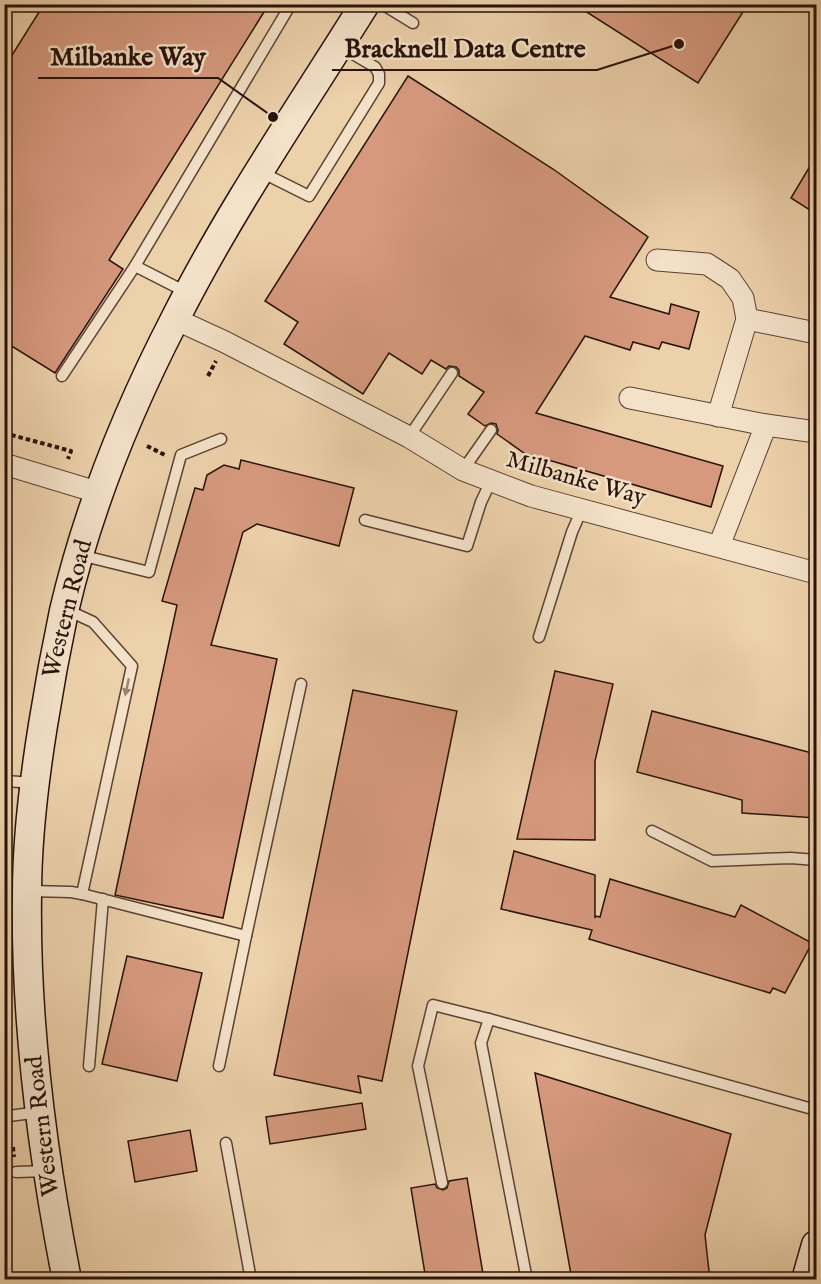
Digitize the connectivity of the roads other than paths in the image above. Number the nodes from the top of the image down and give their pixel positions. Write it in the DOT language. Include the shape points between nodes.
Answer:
graph roads {
  1 [pos="291,4"];
  2 [pos="365,4"];
  3 [pos="382,4"];
  4 [pos="413,23"];
  5 [pos="339,46"];
  6 [pos="260,172"];
  7 [pos="657,260"];
  8 [pos="135,266"];
  9 [pos="189,293"];
  10 [pos="175,319"];
  11 [pos="747,319"];
  12 [pos="816,333"];
  13 [pos="452,373"];
  14 [pos="62,376"];
  15 [pos="630,399"];
  16 [pos="718,416"];
  17 [pos="766,425"];
  18 [pos="491,430"];
  19 [pos="816,432"];
  20 [pos="409,437"];
  21 [pos="221,439"];
  22 [pos="4,464"];
  23 [pos="463,470"];
  24 [pos="490,481"];
  25 [pos="100,493"];
  26 [pos="582,509"];
  27 [pos="365,520"];
  28 [pos="719,546"];
  29 [pos="80,555"];
  30 [pos="816,573"];
  31 [pos="65,610"];
  32 [pos="539,637"];
  33 [pos="301,684"];
  34 [pos="5,781"];
  35 [pos="34,783"];
  36 [pos="652,831"];
  37 [pos="816,860"];
  38 [pos="27,891"];
  39 [pos="82,894"];
  40 [pos="103,899"];
  41 [pos="246,936"];
  42 [pos="489,1019"];
  43 [pos="89,1066"];
  44 [pos="219,1066"];
  45 [pos="816,1110"];
  46 [pos="39,1112"];
  47 [pos="9,1116"];
  48 [pos="226,1143"];
  49 [pos="48,1171"];
  50 [pos="16,1172"];
  51 [pos="442,1183"];
  52 [pos="816,1245"];
  53 [pos="67,1280"];
  54 [pos="251,1280"];
  55 [pos="527,1280"];
  56 [pos="806,1280"];
  1 -- 8 [label="lane"];
  2 -- 5 [label="street, Western Road"];
  3 -- 4 [label="lane"];
  5 -- 6 [label="street, Western Road"];
  5 -- 6 [label="lane" via="375,67 379,83 309,196"];
  6 -- 9 [label="street, Western Road"];
  7 -- 11 [label="street" via="707,264 730,279 743,298"];
  8 -- 9 [label="lane"];
  8 -- 14 [label="lane"];
  9 -- 10 [label="street, Western Road"];
  10 -- 20 [label="street, Milbanke Way"];
  10 -- 25 [label="street, Western Road" via="131,412"];
  11 -- 12 [label="street"];
  11 -- 16 [label="street"];
  13 -- 20 [label="lane"];
  15 -- 16 [label="street"];
  16 -- 17 [label="street"];
  17 -- 19 [label="street"];
  17 -- 28 [label="street"];
  18 -- 23 [label="lane"];
  20 -- 23 [label="street, Milbanke Way"];
  21 -- 29 [label="lane" via="181,455 149,572"];
  22 -- 25 [label="street"];
  23 -- 24 [label="street, Milbanke Way"];
  24 -- 26 [label="street, Milbanke Way"];
  24 -- 27 [label="lane" via="467,546"];
  25 -- 29 [label="street, Western Road"];
  26 -- 28 [label="street, Milbanke Way"];
  26 -- 32 [label="lane"];
  28 -- 30 [label="street, Milbanke Way"];
  29 -- 31 [label="street, Western Road"];
  31 -- 35 [label="street, Western Road"];
  31 -- 39 [label="lane, one-way" via="93,622 132,666"];
  33 -- 41 [label="lane"];
  34 -- 35 [label="lane"];
  35 -- 38 [label="street, Western Road"];
  36 -- 37 [label="lane" via="712,861"];
  38 -- 39 [label="lane"];
  38 -- 46 [label="street, Western Road" via="29,999"];
  39 -- 40 [label="lane"];
  40 -- 41 [label="lane"];
  40 -- 43 [label="lane"];
  41 -- 44 [label="lane"];
  42 -- 45 [label="lane"];
  42 -- 51 [label="lane" via="433,1005 418,1066"];
  42 -- 55 [label="lane" via="481,1043"];
  46 -- 47 [label="lane"];
  46 -- 49 [label="street, Western Road"];
  48 -- 54 [label="lane"];
  49 -- 50 [label="lane"];
  49 -- 53 [label="street, Western Road"];
  52 -- 56 [label="street"];
}
